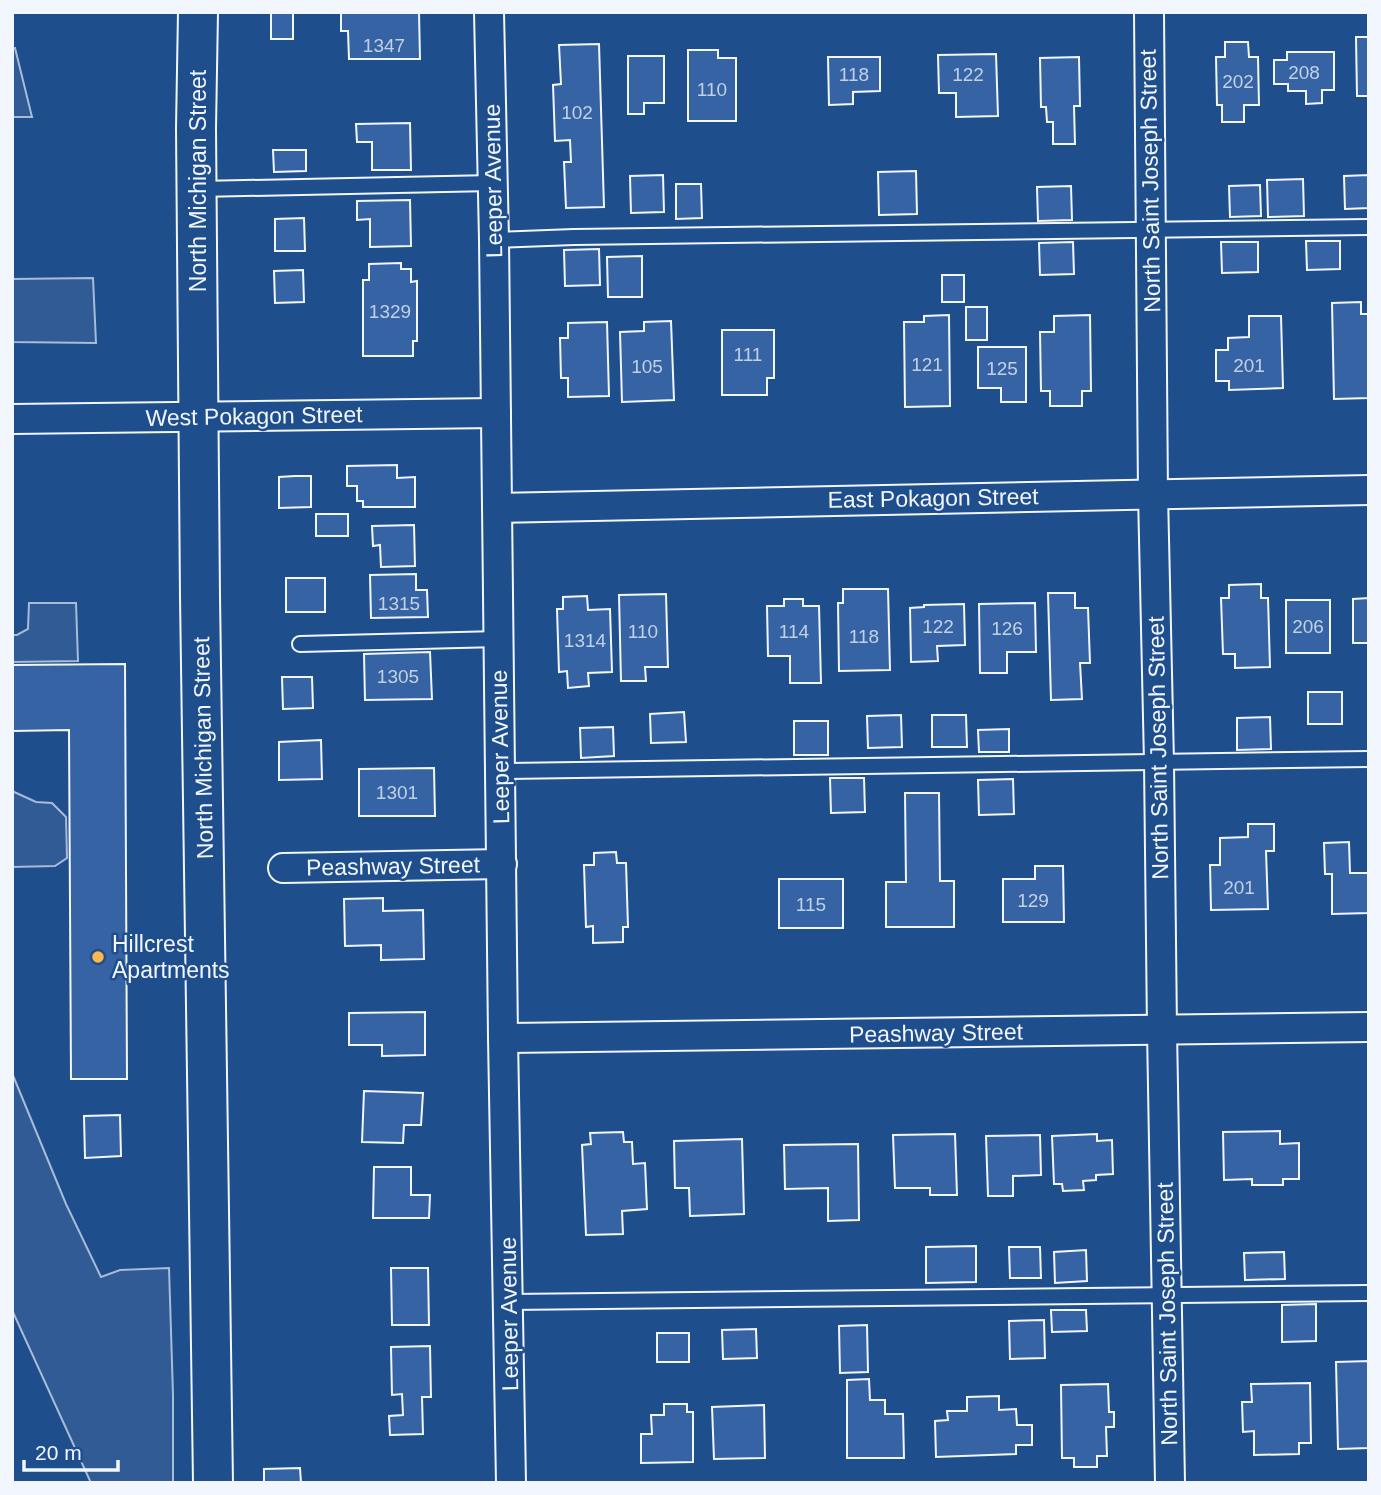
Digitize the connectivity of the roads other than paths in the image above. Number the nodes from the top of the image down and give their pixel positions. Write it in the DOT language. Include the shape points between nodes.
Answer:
graph roads {
  1 [pos="198,12"];
  2 [pos="489,12"];
  3 [pos="1149,12"];
  4 [pos="493,183"];
  5 [pos="198,189"];
  6 [pos="1369,227"];
  7 [pos="1151,231"];
  8 [pos="494,240"];
  9 [pos="496,413"];
  10 [pos="199,417"];
  11 [pos="12,419"];
  12 [pos="1369,490"];
  13 [pos="1153,494"];
  14 [pos="497,508"];
  15 [pos="499,639"];
  16 [pos="300,644"];
  17 [pos="1369,759"];
  18 [pos="1159,762"];
  19 [pos="501,771"];
  20 [pos="502,864"];
  21 [pos="283,868"];
  22 [pos="1369,1027"];
  23 [pos="1162,1030"];
  24 [pos="503,1038"];
  25 [pos="1369,1293"];
  26 [pos="1167,1294"];
  27 [pos="509,1302"];
  28 [pos="213,1483"];
  29 [pos="512,1483"];
  30 [pos="1170,1483"];
  1 -- 5 [label="main road, North Michigan Street"];
  2 -- 4 [label="street, Leeper Avenue"];
  3 -- 7 [label="street, North Saint Joseph Street"];
  4 -- 5 [label="lane"];
  4 -- 8 [label="street, Leeper Avenue"];
  5 -- 10 [label="main road, North Michigan Street"];
  6 -- 7 [label="lane"];
  7 -- 8 [label="lane"];
  7 -- 13 [label="street, North Saint Joseph Street"];
  8 -- 9 [label="street, Leeper Avenue"];
  9 -- 10 [label="street, West Pokagon Street"];
  9 -- 14 [label="street, Leeper Avenue"];
  10 -- 11 [label="street, West Pokagon Street"];
  10 -- 28 [label="main road, North Michigan Street"];
  12 -- 13 [label="street, East Pokagon Street"];
  13 -- 14 [label="street, East Pokagon Street"];
  13 -- 18 [label="street, North Saint Joseph Street"];
  14 -- 15 [label="street, Leeper Avenue"];
  15 -- 16 [label="lane"];
  15 -- 19 [label="street, Leeper Avenue"];
  17 -- 18 [label="lane"];
  18 -- 19 [label="lane"];
  18 -- 23 [label="street, North Saint Joseph Street"];
  19 -- 20 [label="street, Leeper Avenue"];
  20 -- 21 [label="street, Peashway Street"];
  20 -- 24 [label="street, Leeper Avenue"];
  22 -- 23 [label="street, Peashway Street"];
  23 -- 24 [label="street, Peashway Street"];
  23 -- 26 [label="street, North Saint Joseph Street"];
  24 -- 27 [label="street, Leeper Avenue"];
  25 -- 26 [label="lane"];
  26 -- 27 [label="lane"];
  26 -- 30 [label="street, North Saint Joseph Street"];
  27 -- 29 [label="street, Leeper Avenue"];
}
